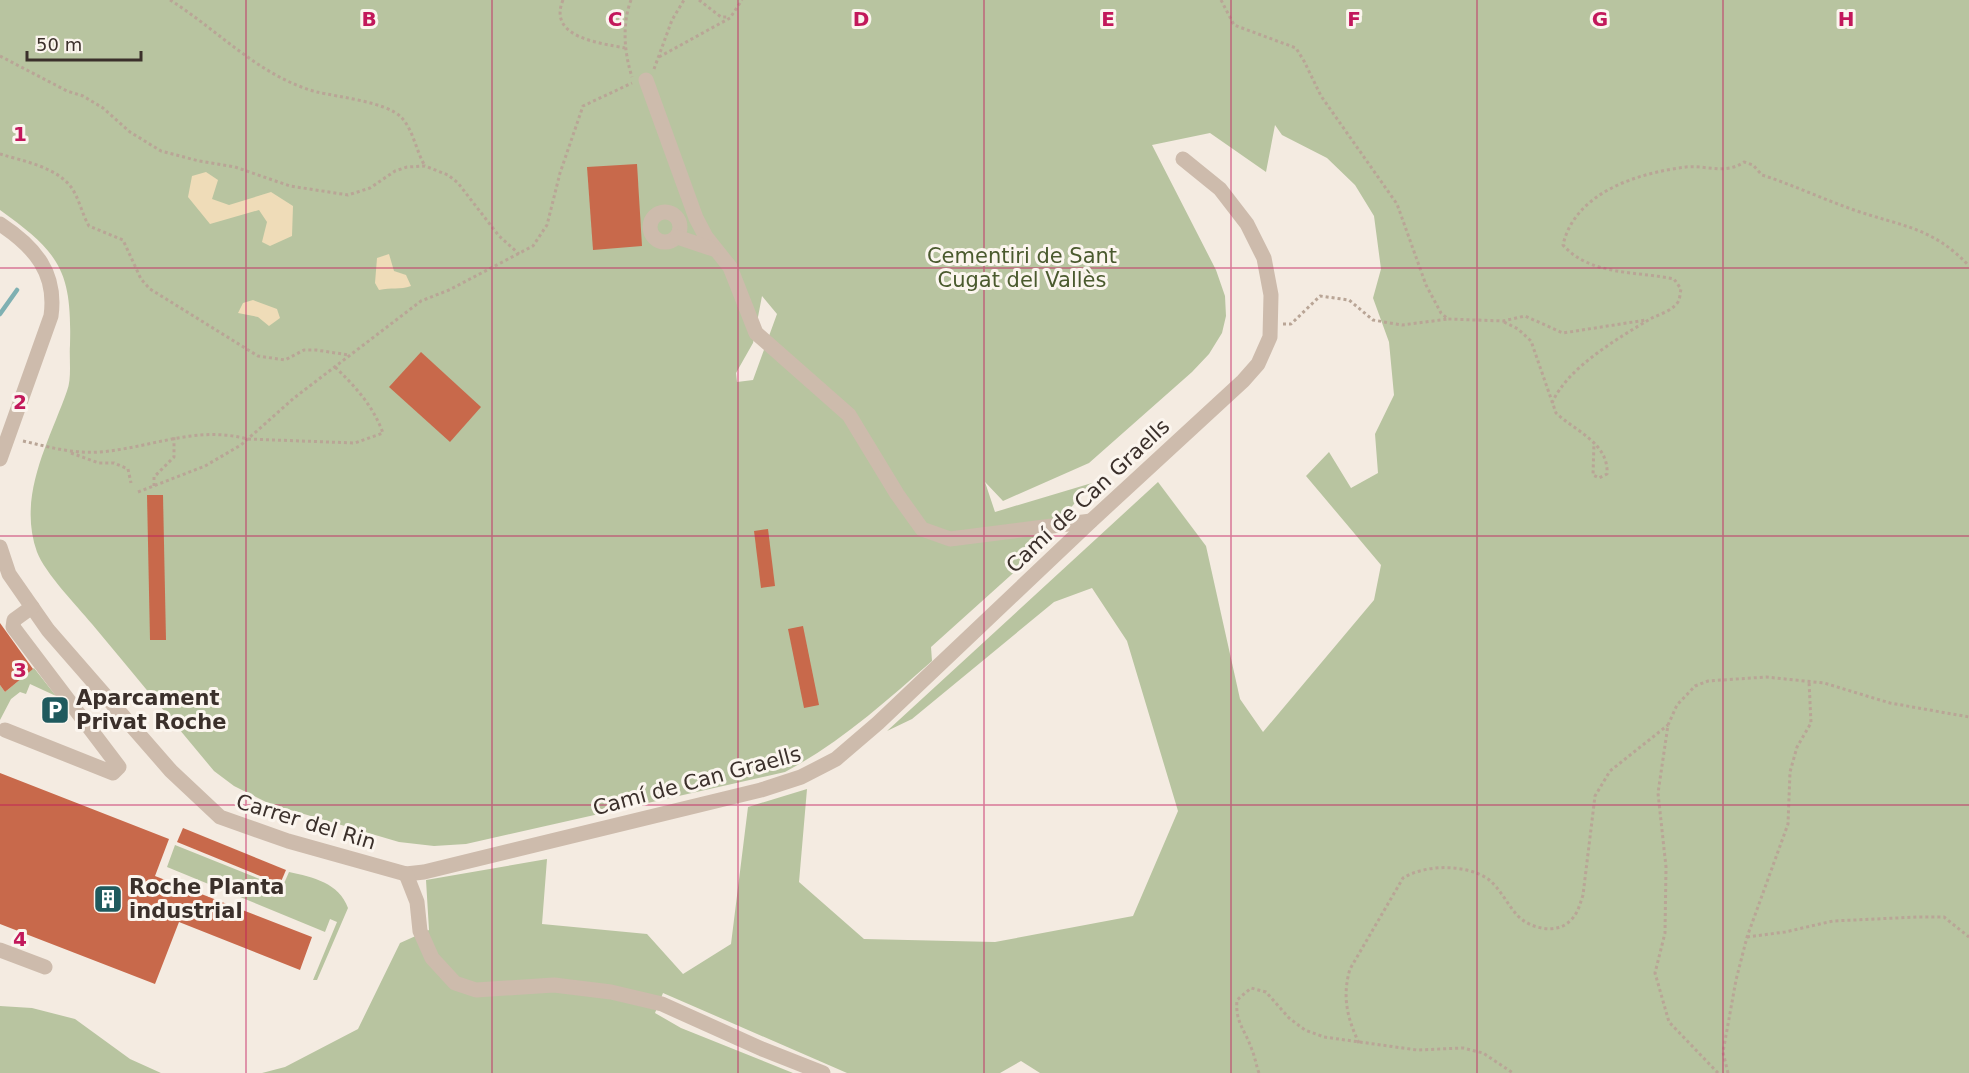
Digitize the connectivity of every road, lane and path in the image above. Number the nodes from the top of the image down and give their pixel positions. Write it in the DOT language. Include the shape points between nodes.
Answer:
graph roads {
  1 [pos="170,0"];
  2 [pos="563,0"];
  3 [pos="631,0"];
  4 [pos="684,0"];
  5 [pos="699,0"];
  6 [pos="742,0"];
  7 [pos="1221,0"];
  8 [pos="730,18"];
  9 [pos="626,48"];
  10 [pos="0,56"];
  11 [pos="646,81"];
  12 [pos="0,154"];
  13 [pos="1183,159"];
  14 [pos="425,166"];
  15 [pos="0,224"];
  16 [pos="677,237"];
  17 [pos="719,252"];
  18 [pos="519,254"];
  19 [pos="1969,266"];
  20 [pos="1448,319"];
  21 [pos="1650,319"];
  22 [pos="1503,321"];
  23 [pos="1270,324"];
  24 [pos="350,355"];
  25 [pos="335,367"];
  26 [pos="1552,403"];
  27 [pos="6,437"];
  28 [pos="174,437"];
  29 [pos="247,439"];
  30 [pos="1594,443"];
  31 [pos="70,453"];
  32 [pos="0,459"];
  33 [pos="131,483"];
  34 [pos="154,486"];
  35 [pos="138,492"];
  36 [pos="1090,520"];
  37 [pos="0,547"];
  38 [pos="32,607"];
  39 [pos="1809,681"];
  40 [pos="1969,717"];
  41 [pos="1668,725"];
  42 [pos="5,730"];
  43 [pos="406,874"];
  44 [pos="1747,937"];
  45 [pos="1969,937"];
  46 [pos="0,950"];
  47 [pos="45,967"];
  48 [pos="1359,1043"];
  49 [pos="823,1073"];
  50 [pos="1259,1073"];
  51 [pos="1513,1073"];
  52 [pos="1718,1073"];
  53 [pos="1728,1073"];
  1 -- 14 [label="path" via="275,73 315,91 371,103 400,116"];
  2 -- 9 [label="path" via="562,23 566,30"];
  3 -- 9 [label="path" via="625,23"];
  4 -- 8 [label="path" via="659,57"];
  5 -- 8 [label="path"];
  6 -- 8 [label="path"];
  7 -- 20 [label="path" via="1234,25 1296,48 1321,96 1397,204 1426,285"];
  9 -- 18 [label="path" via="633,81 583,106 547,225 533,246"];
  10 -- 14 [label="path" via="83,96 161,151 235,166 290,186 348,195 369,188 395,171"];
  11 -- 17 [label="street" via="696,218"];
  12 -- 24 [label="path" via="43,167 59,177 72,188 89,226 123,240 141,279 150,289 258,356 285,360 304,350"];
  13 -- 23 [label="street, Camí de Can Graells" via="1220,189 1247,224 1264,258 1271,295"];
  14 -- 18 [label="path" via="458,183 499,236"];
  15 -- 27 [label="street" via="25,242 44,267 54,298 27,387"];
  16 -- 17 [label="street"];
  17 -- 36 [label="street" via="730,267 756,333 849,415 922,529 950,539"];
  18 -- 24 [label="path" via="422,301"];
  19 -- 21 [label="path" via="1930,234 1762,175 1753,165 1744,162 1734,169 1721,170 1688,167 1620,182 1587,206 1566,234 1563,245 1585,262 1604,269 1674,279 1681,289 1679,301"];
  20 -- 22 [label="path"];
  20 -- 23 [label="path" via="1402,325 1373,320 1349,300 1320,296 1291,324"];
  21 -- 22 [label="path" via="1576,333 1563,333 1525,316"];
  21 -- 26 [label="path" via="1586,361 1568,377"];
  22 -- 26 [label="path" via="1518,328 1531,341"];
  23 -- 36 [label="street, Camí de Can Graells" via="1270,337 1262,355 1243,381"];
  24 -- 25 [label="path"];
  25 -- 29 [label="path"];
  25 -- 29 [label="path" via="377,415 383,433 354,443"];
  26 -- 30 [label="path" via="1556,413"];
  27 -- 31 [label="path"];
  27 -- 32 [label="street"];
  28 -- 29 [label="path" via="233,435"];
  28 -- 31 [label="path" via="103,451"];
  28 -- 34 [label="path" via="174,457 154,477"];
  29 -- 34 [label="path" via="205,466"];
  30 -- 30 [label="path" via="1605,456 1607,466 1607,474 1599,478 1593,475"];
  31 -- 33 [label="path" via="99,463 114,463 128,470"];
  34 -- 35 [label="path"];
  36 -- 43 [label="street, Camí de Can Graells" via="837,759 801,777 761,790 443,869"];
  37 -- 38 [label="street, Carrer del Rin" via="9,574"];
  38 -- 42 [label="street" via="14,620 13,627 119,767 113,773"];
  38 -- 43 [label="street, Carrer del Rin" via="171,771 220,817 288,841"];
  39 -- 40 [label="path" via="1890,703"];
  39 -- 41 [label="path" via="1755,677 1708,681 1686,694"];
  39 -- 44 [label="path" via="1811,723 1797,747 1790,772 1788,824"];
  41 -- 48 [label="path" via="1610,771 1595,796 1583,895 1566,924 1542,928 1525,922 1494,885 1479,874 1431,868 1403,878 1350,969 1346,984 1347,1015"];
  41 -- 52 [label="path" via="1658,793 1666,867 1665,933 1655,974 1669,1022"];
  43 -- 49 [label="street" via="417,902 420,930 432,958 455,983 476,990 554,985 662,1004"];
  44 -- 45 [label="path" via="1833,921 1917,917 1944,917"];
  44 -- 53 [label="path" via="1723,1052"];
  46 -- 47 [label="street"];
  48 -- 50 [label="path" via="1305,1030 1266,992 1251,988 1237,1000 1236,1011"];
  48 -- 51 [label="path" via="1417,1050 1463,1048 1484,1053"];
}
